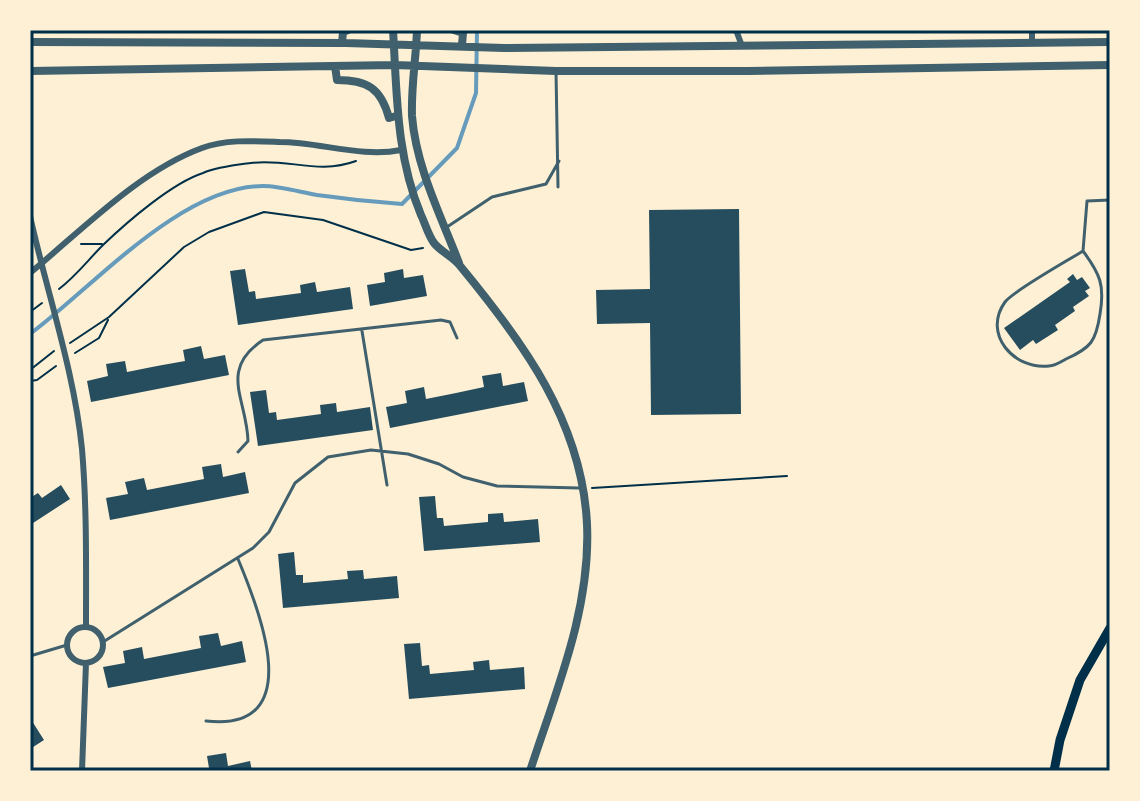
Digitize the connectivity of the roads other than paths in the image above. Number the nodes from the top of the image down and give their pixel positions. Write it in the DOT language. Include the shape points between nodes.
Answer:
graph roads {
  1 [pos="348,30"];
  2 [pos="393,30"];
  3 [pos="417,30"];
  4 [pos="454,30"];
  5 [pos="736,30"];
  6 [pos="1032,30"];
  7 [pos="30,42"];
  8 [pos="1110,42"];
  9 [pos="342,43"];
  10 [pos="1032,43"];
  11 [pos="394,45"];
  12 [pos="458,45"];
  13 [pos="416,46"];
  14 [pos="742,46"];
  15 [pos="395,65"];
  16 [pos="412,65"];
  17 [pos="1110,65"];
  18 [pos="335,66"];
  19 [pos="30,71"];
  20 [pos="556,71"];
  21 [pos="396,116"];
  22 [pos="401,150"];
  23 [pos="559,161"];
  24 [pos="558,187"];
  25 [pos="1110,200"];
  26 [pos="30,216"];
  27 [pos="445,228"];
  28 [pos="1083,251"];
  29 [pos="41,264"];
  30 [pos="459,264"];
  31 [pos="30,273"];
  32 [pos="362,329"];
  33 [pos="457,338"];
  34 [pos="383,451"];
  35 [pos="238,452"];
  36 [pos="387,485"];
  37 [pos="583,488"];
  38 [pos="238,559"];
  39 [pos="86,627"];
  40 [pos="1110,628"];
  41 [pos="103,642"];
  42 [pos="67,645"];
  43 [pos="30,656"];
  44 [pos="86,663"];
  45 [pos="206,721"];
  46 [pos="82,771"];
  47 [pos="530,771"];
  48 [pos="1054,771"];
  1 -- 9 [label="street"];
  2 -- 11 [label="street"];
  3 -- 13 [label="street"];
  4 -- 12 [label="street" via="463,33"];
  5 -- 14 [label="street"];
  6 -- 10 [label="street"];
  7 -- 9 [label="street"];
  8 -- 10 [label="street"];
  9 -- 11 [label="street"];
  10 -- 14 [label="street"];
  11 -- 13 [label="street"];
  11 -- 15 [label="street"];
  12 -- 13 [label="street"];
  12 -- 14 [label="street"];
  13 -- 16 [label="street"];
  15 -- 16 [label="street"];
  15 -- 18 [label="street"];
  15 -- 21 [label="street"];
  16 -- 20 [label="street"];
  16 -- 27 [label="street" via="419,155"];
  17 -- 20 [label="street"];
  18 -- 19 [label="street"];
  18 -- 21 [label="street" via="337,80 367,84 383,99 389,118"];
  20 -- 23 [label="lane"];
  21 -- 22 [label="street"];
  22 -- 29 [label="street" via="375,154 246,141 203,147 120,198"];
  22 -- 30 [label="street" via="409,185 434,243"];
  23 -- 24 [label="lane"];
  23 -- 27 [label="lane" via="546,184 492,197"];
  25 -- 28 [label="lane" via="1087,201"];
  26 -- 29 [label="street"];
  27 -- 30 [label="street"];
  28 -- 28 [label="lane" via="1006,300 997,319 1000,341 1026,364 1050,367 1087,349 1097,331 1103,289"];
  29 -- 31 [label="street"];
  29 -- 39 [label="street" via="65,351 82,448"];
  30 -- 37 [label="street" via="535,364 562,415"];
  32 -- 33 [label="lane" via="441,320 450,322"];
  32 -- 34 [label="lane"];
  32 -- 35 [label="lane" via="263,340 252,347 238,372 237,392 248,426 248,441"];
  34 -- 36 [label="lane"];
  34 -- 37 [label="lane" via="408,454 497,486"];
  34 -- 38 [label="lane" via="328,457 295,483 269,532"];
  37 -- 47 [label="street" via="587,523 580,612"];
  38 -- 41 [label="lane"];
  38 -- 45 [label="lane" via="262,627 270,674 266,698 247,716 224,723"];
  39 -- 41 [label="street"];
  39 -- 42 [label="street" via="71,634"];
  40 -- 48 [label="main road" via="1080,680"];
  41 -- 44 [label="street" via="101,654"];
  42 -- 43 [label="lane"];
  42 -- 44 [label="street" via="75,660"];
  44 -- 46 [label="street"];
}
